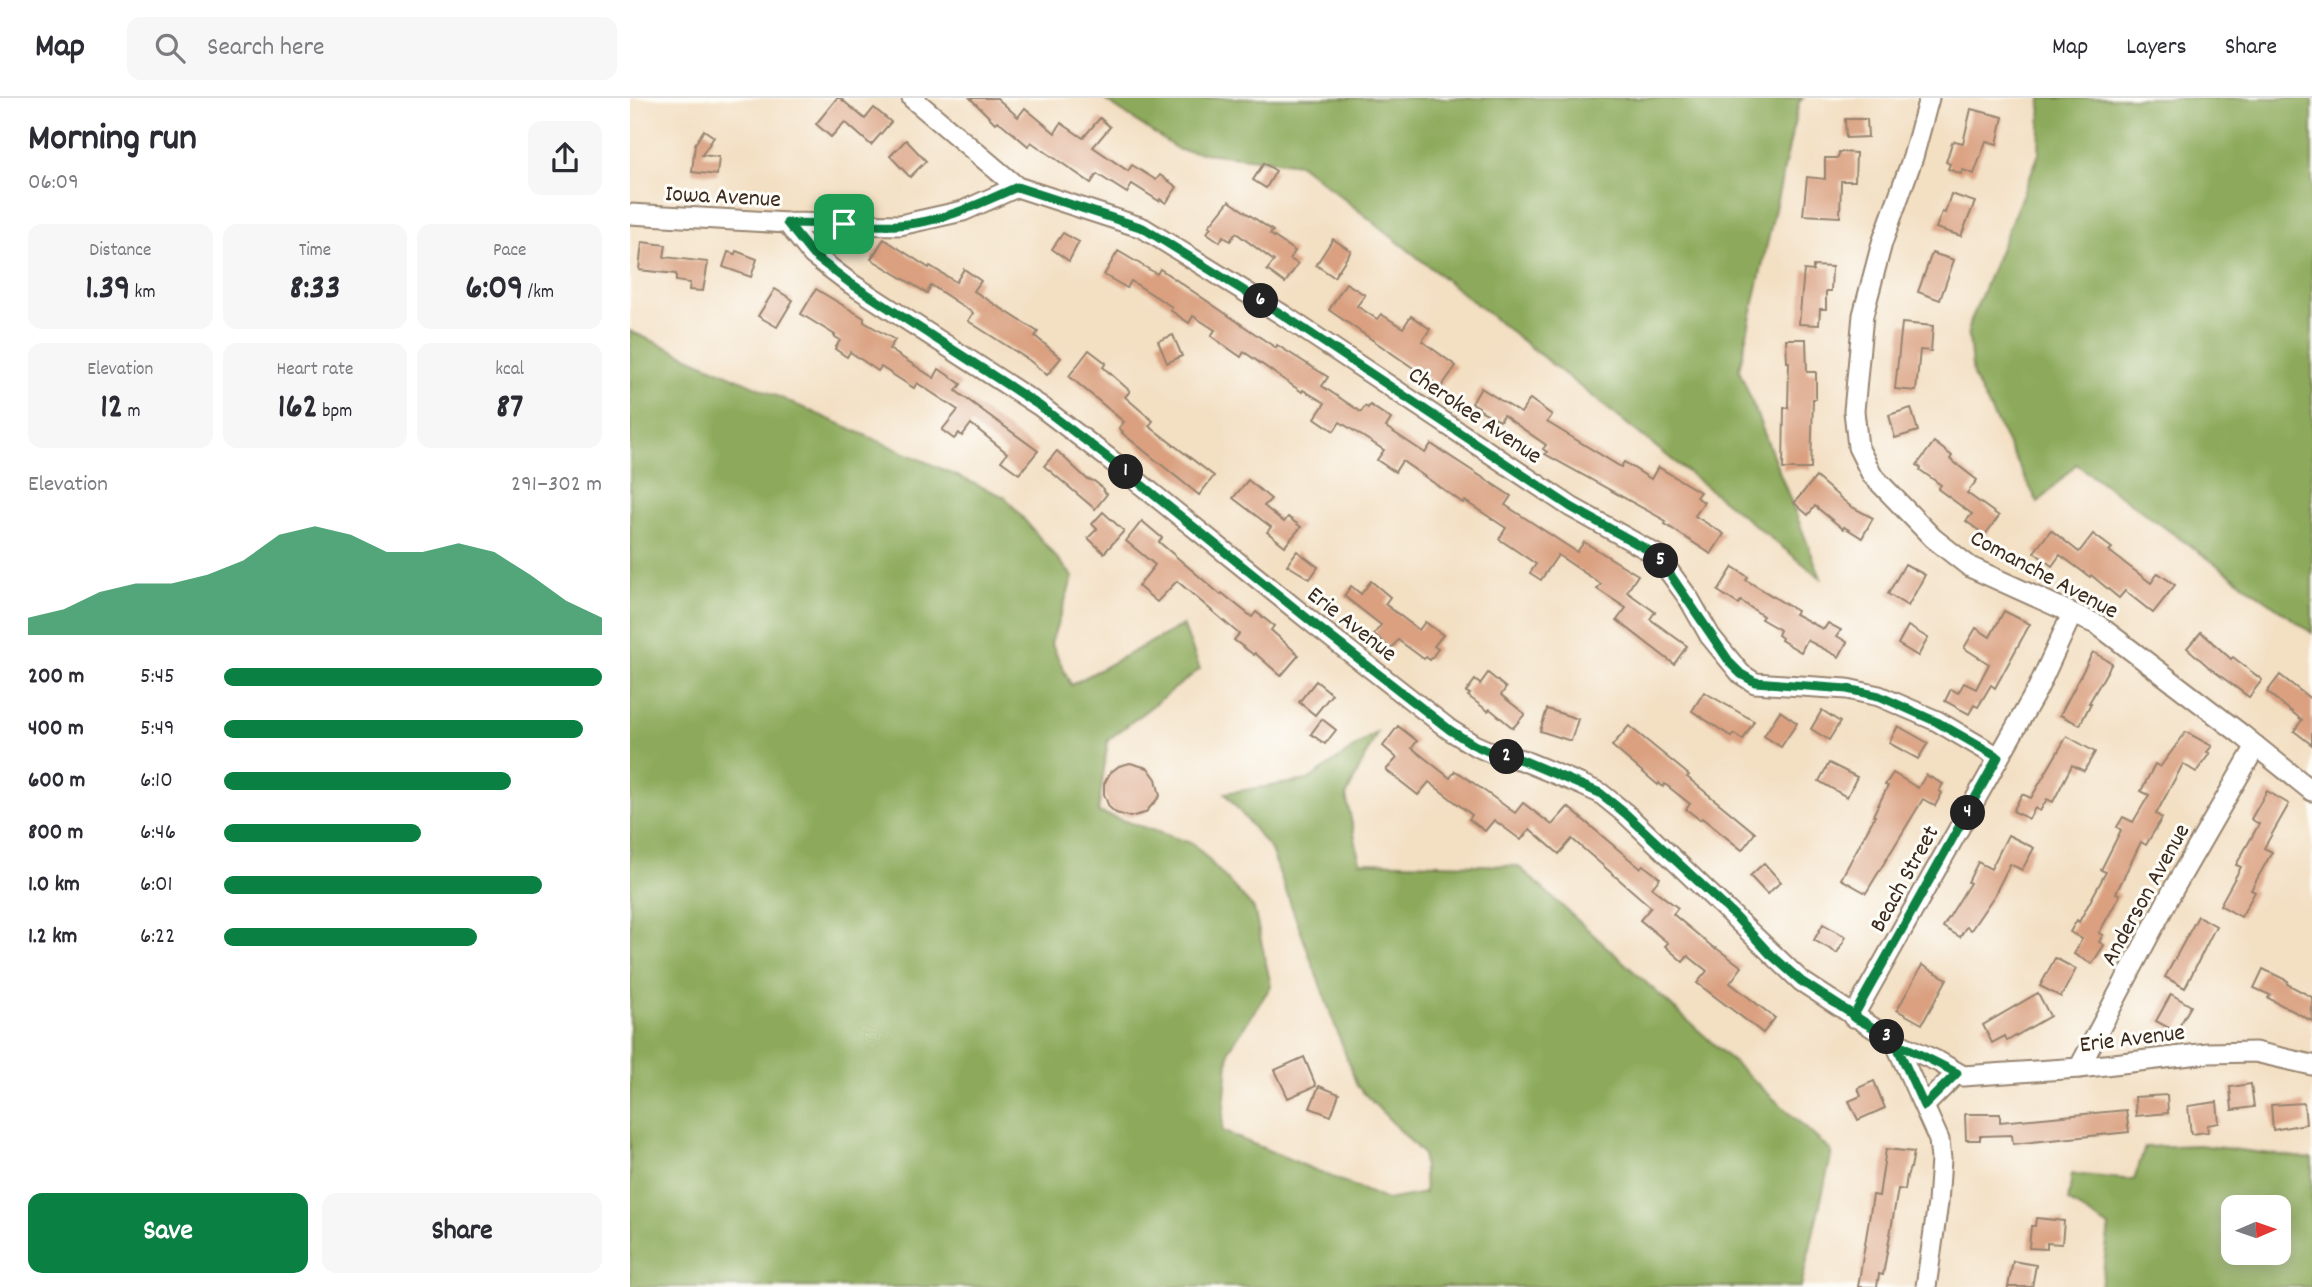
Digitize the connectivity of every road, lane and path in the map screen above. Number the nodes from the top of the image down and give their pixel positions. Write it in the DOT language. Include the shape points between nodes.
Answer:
graph roads {
  1 [pos="912,98"];
  2 [pos="1929,98"];
  3 [pos="1017,187"];
  4 [pos="630,214"];
  5 [pos="787,223"];
  6 [pos="2072,614"];
  7 [pos="2256,746"];
  8 [pos="1998,757"];
  9 [pos="2312,791"];
  10 [pos="1853,1017"];
  11 [pos="1895,1042"];
  12 [pos="2312,1065"];
  13 [pos="2079,1068"];
  14 [pos="1957,1073"];
  15 [pos="1924,1106"];
  16 [pos="1926,1287"];
  1 -- 3 [label="street, Cherokee Avenue"];
  2 -- 6 [label="street, Comanche Avenue" via="1863,315 1854,411 1858,447 1872,475 1933,538 1970,567"];
  3 -- 5 [label="street, Iowa Avenue" via="963,211 901,225"];
  3 -- 8 [label="street, Cherokee Avenue" via="1143,228 1571,507 1657,555 1710,636 1748,678 1879,696"];
  4 -- 5 [label="street, Iowa Avenue"];
  5 -- 10 [label="street, Erie Avenue" via="813,255 1040,406 1450,730 1492,753 1522,760 1600,793 1769,953"];
  6 -- 7 [label="street, Comanche Avenue" via="2098,625"];
  6 -- 8 [label="street, Beach Street" via="2038,688"];
  7 -- 9 [label="street, Comanche Avenue"];
  7 -- 13 [label="street, Anderson Avenue"];
  8 -- 10 [label="street, Beach Street"];
  10 -- 11 [label="street, Erie Avenue"];
  11 -- 14 [label="street, Erie Avenue"];
  11 -- 15 [label="street"];
  12 -- 13 [label="street, Erie Avenue" via="2255,1052"];
  13 -- 14 [label="street, Erie Avenue"];
  14 -- 15 [label="street"];
  15 -- 16 [label="street" via="1939,1140 1941,1159"];
}
